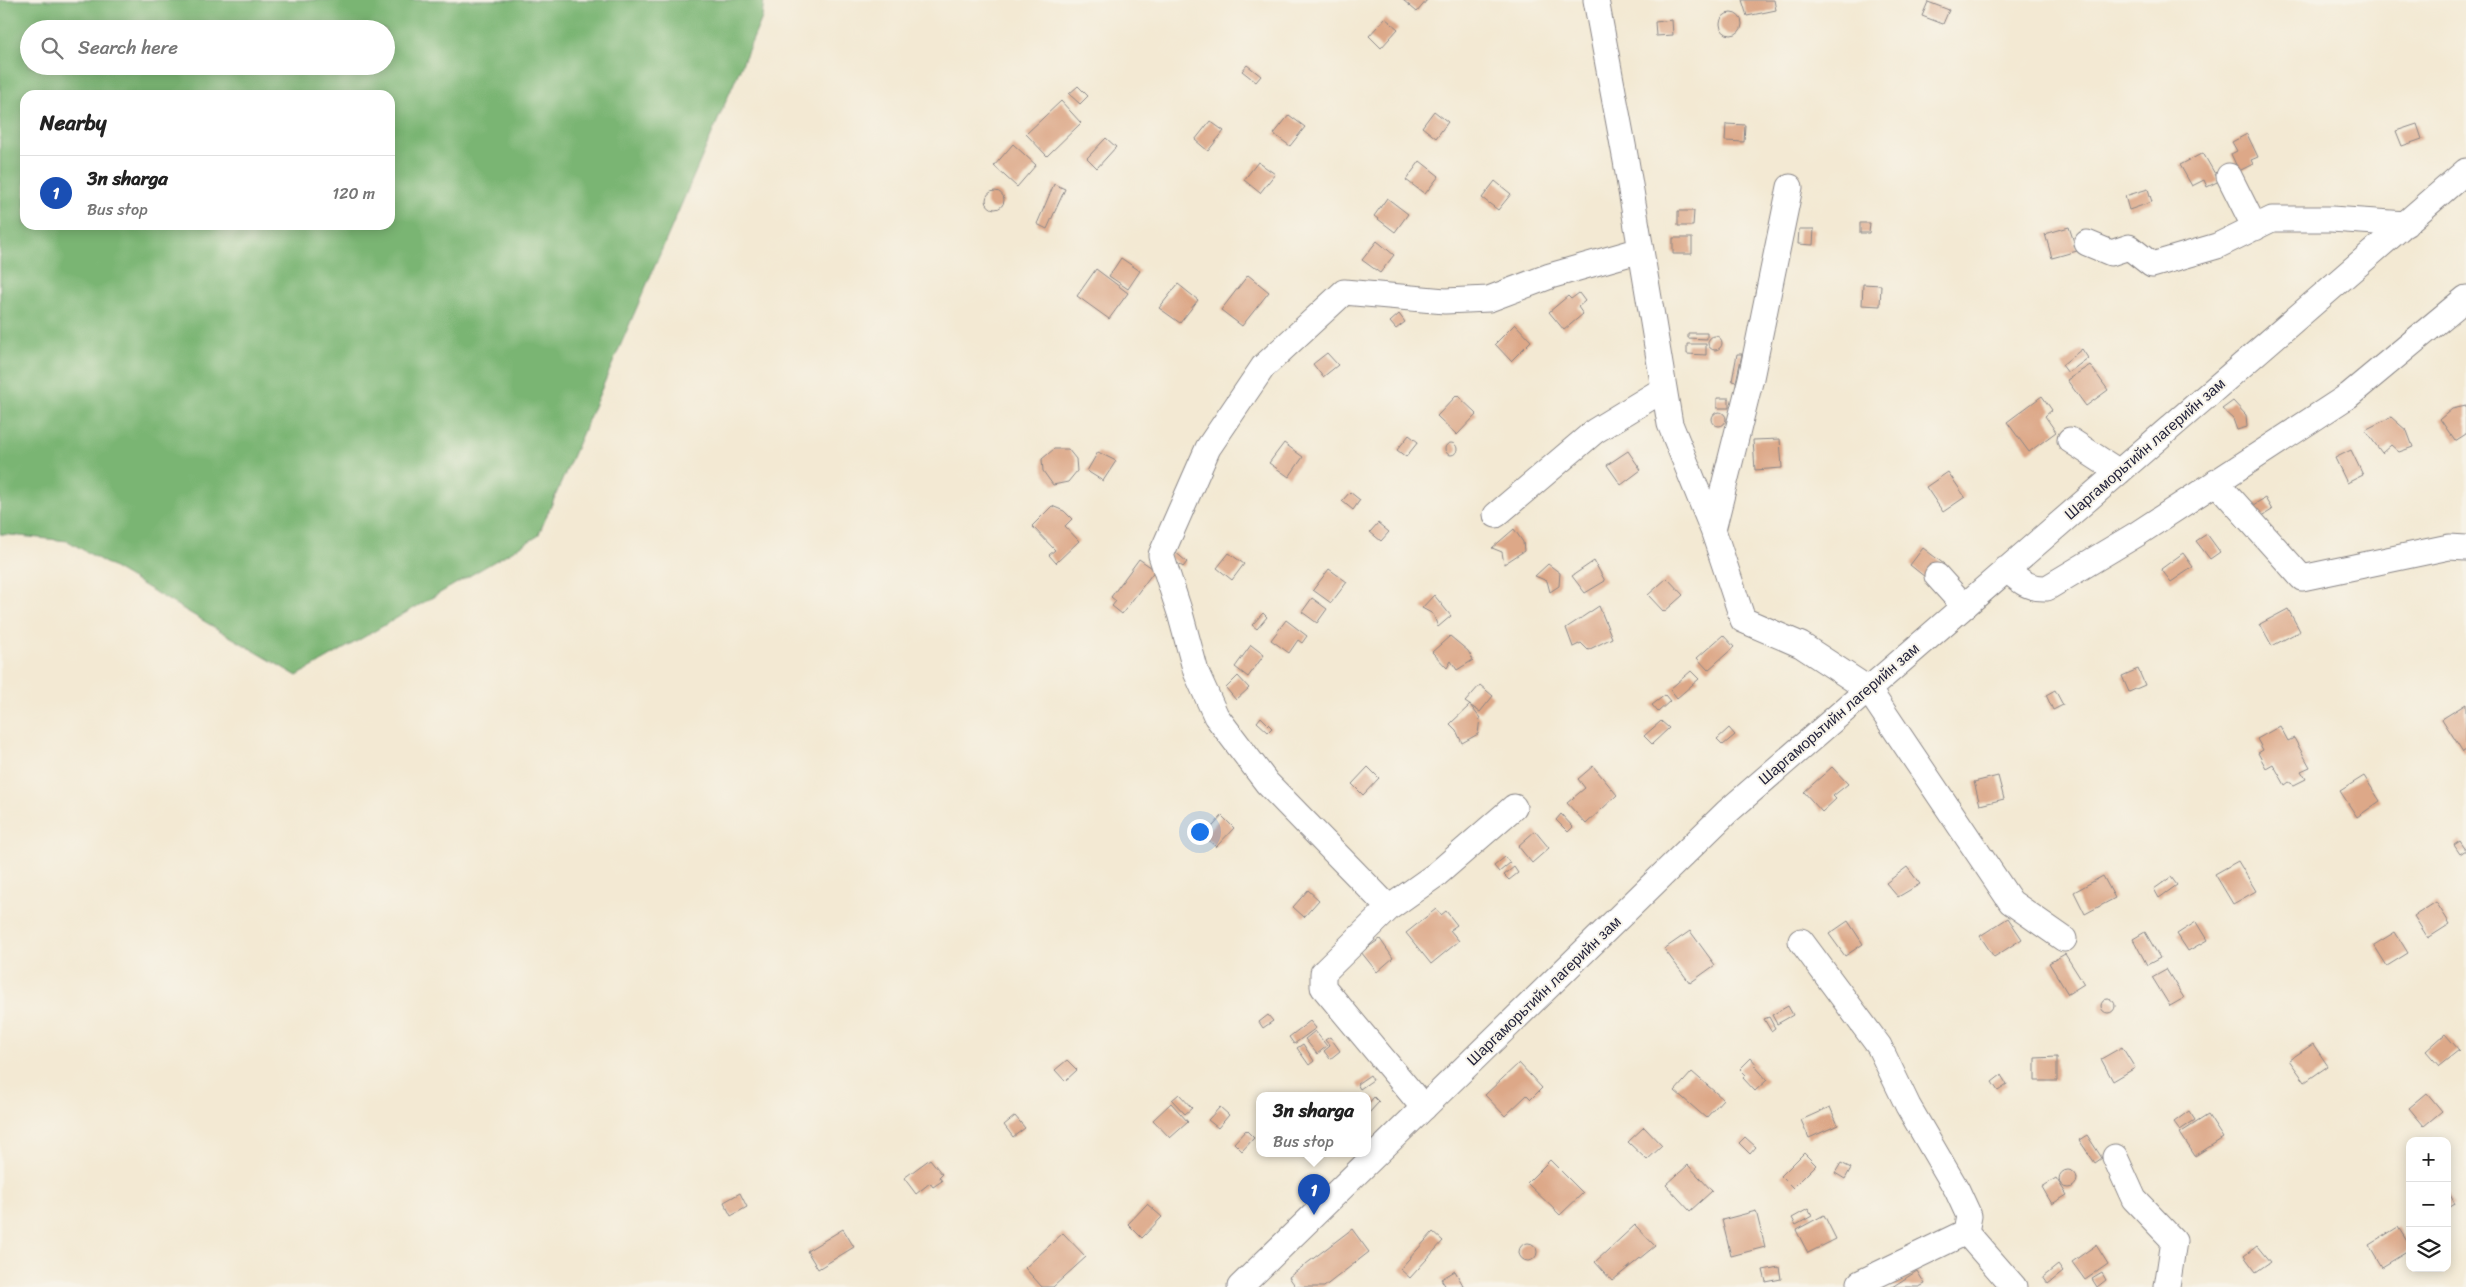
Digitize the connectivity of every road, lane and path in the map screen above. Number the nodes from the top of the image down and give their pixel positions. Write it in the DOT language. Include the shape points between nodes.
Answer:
graph roads {
  1 [pos="1599,5"];
  2 [pos="2466,171"];
  3 [pos="2229,176"];
  4 [pos="1790,187"];
  5 [pos="2406,224"];
  6 [pos="2255,228"];
  7 [pos="2087,243"];
  8 [pos="1641,250"];
  9 [pos="2466,298"];
  10 [pos="1664,390"];
  11 [pos="2070,440"];
  12 [pos="2119,472"];
  13 [pos="2216,482"];
  14 [pos="1496,515"];
  15 [pos="1713,530"];
  16 [pos="2466,548"];
  17 [pos="2006,569"];
  18 [pos="1937,576"];
  19 [pos="1964,606"];
  20 [pos="1868,689"];
  21 [pos="1514,807"];
  22 [pos="1389,908"];
  23 [pos="2064,939"];
  24 [pos="1801,941"];
  25 [pos="1424,1108"];
  26 [pos="2115,1158"];
  27 [pos="1966,1232"];
  28 [pos="1860,1283"];
  29 [pos="1240,1287"];
  30 [pos="2014,1287"];
  31 [pos="2167,1287"];
  1 -- 8 [label="street"];
  2 -- 5 [label="street, Шаргаморьтийн лагерийн зам"];
  3 -- 6 [label="street"];
  4 -- 15 [label="street" via="1751,378"];
  5 -- 6 [label="street" via="2272,219"];
  5 -- 12 [label="street, Шаргаморьтийн лагерийн зам"];
  6 -- 7 [label="street" via="2217,246 2152,265 2129,247 2111,253"];
  8 -- 10 [label="street"];
  8 -- 22 [label="street" via="1550,276 1489,299 1445,301 1344,292 1263,367 1208,448 1161,555 1196,672 1216,716 1267,783"];
  9 -- 13 [label="street" via="2348,396"];
  10 -- 14 [label="street" via="1595,431"];
  10 -- 15 [label="street" via="1670,424"];
  11 -- 12 [label="street"];
  12 -- 17 [label="street, Шаргаморьтийн лагерийн зам"];
  13 -- 16 [label="street" via="2302,578 2448,547"];
  13 -- 17 [label="street" via="2047,588 2025,585"];
  15 -- 20 [label="street" via="1743,620 1801,645"];
  17 -- 19 [label="street, Шаргаморьтийн лагерийн зам"];
  18 -- 19 [label="street"];
  19 -- 20 [label="street, Шаргаморьтийн лагерийн зам"];
  20 -- 23 [label="street" via="2011,902"];
  20 -- 25 [label="street, Шаргаморьтийн лагерийн зам" via="1727,812"];
  21 -- 22 [label="street" via="1437,874"];
  22 -- 25 [label="street" via="1324,973 1322,987"];
  24 -- 27 [label="street" via="1879,1046 1908,1106 1958,1190 1969,1216"];
  25 -- 29 [label="street, Шаргаморьтийн лагерийн зам"];
  26 -- 31 [label="street" via="2134,1199 2174,1241"];
  27 -- 28 [label="street"];
  27 -- 30 [label="street"];
}
